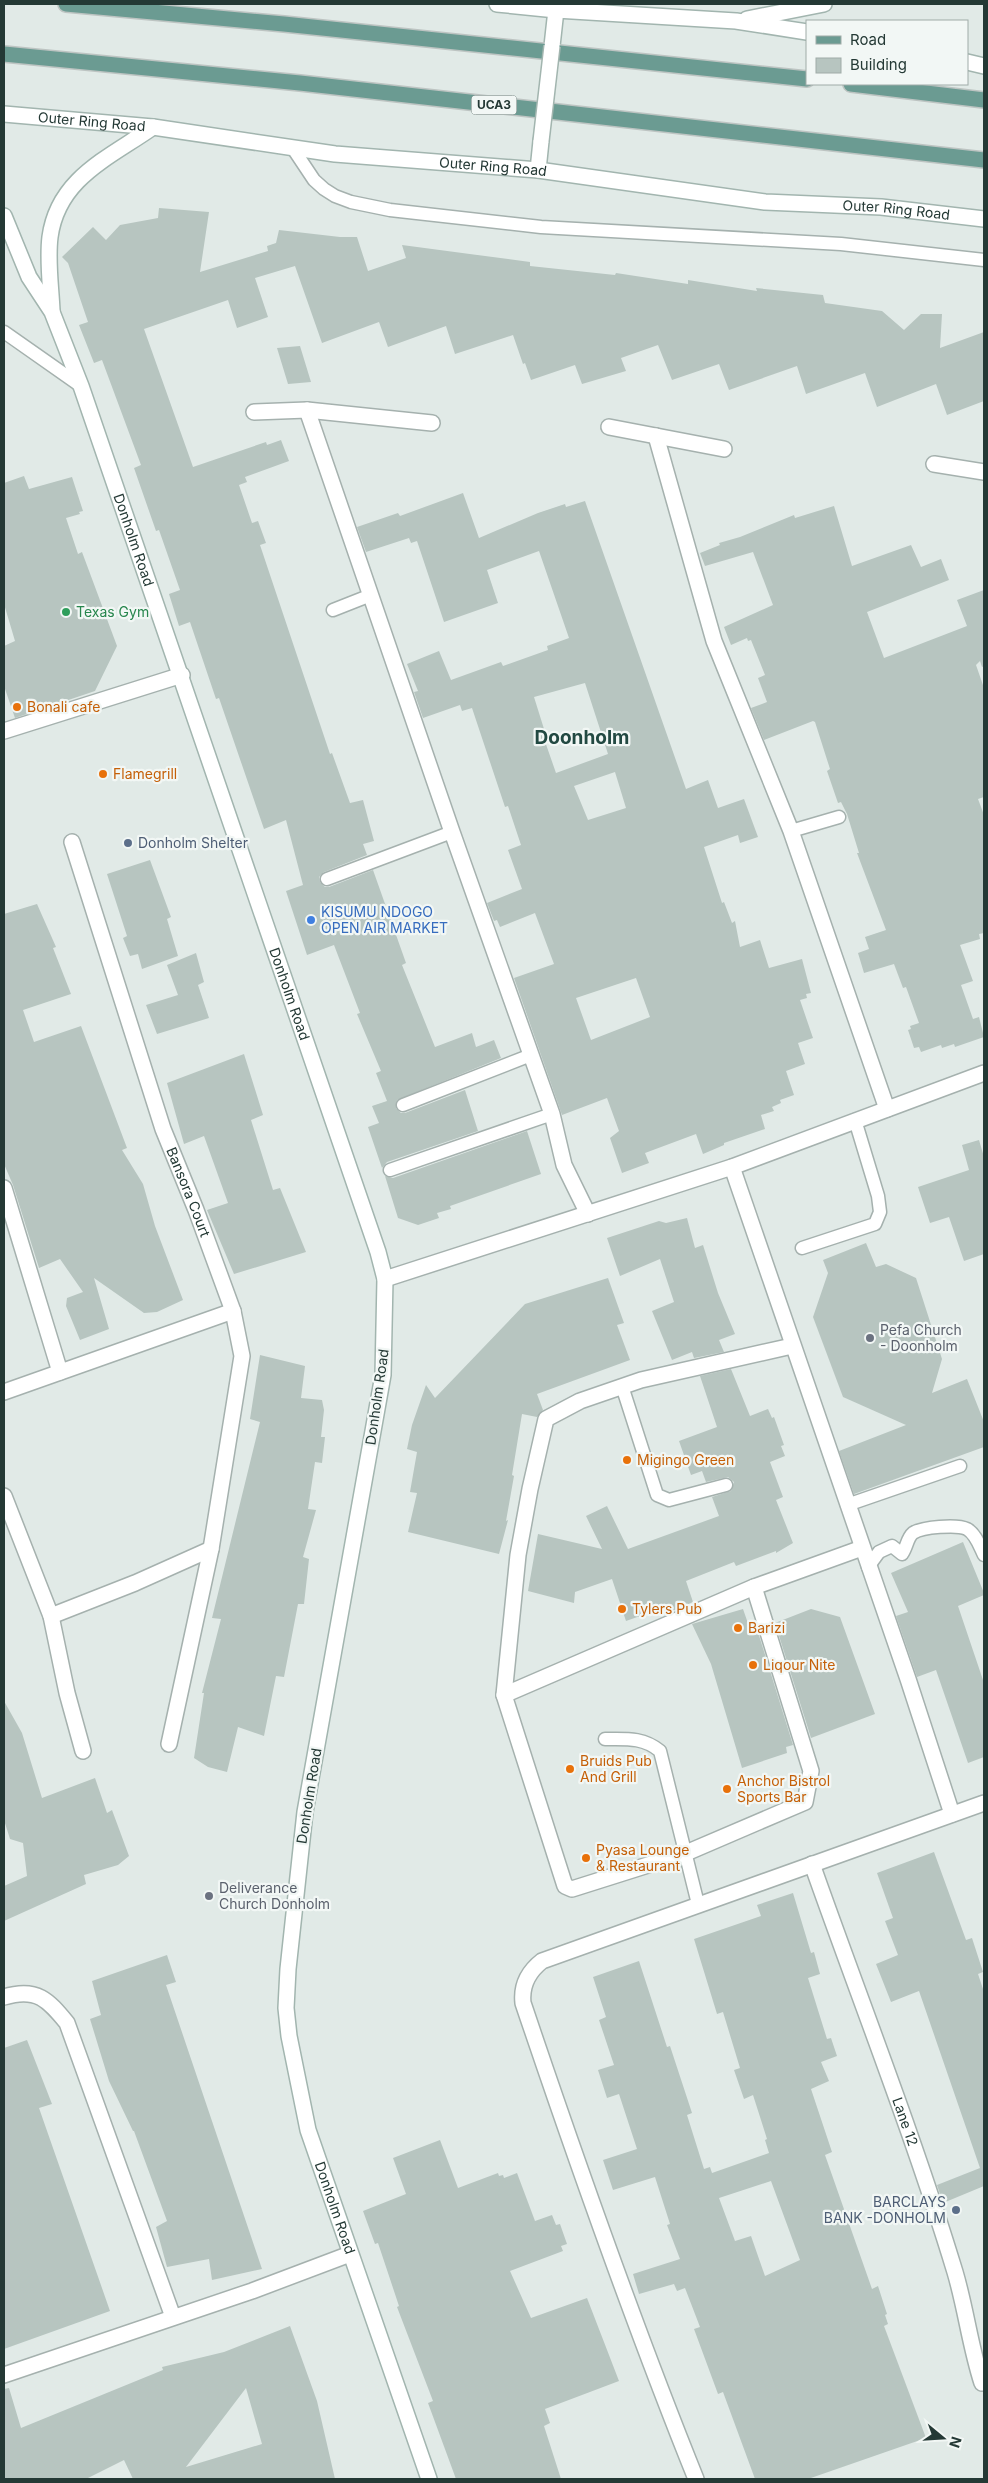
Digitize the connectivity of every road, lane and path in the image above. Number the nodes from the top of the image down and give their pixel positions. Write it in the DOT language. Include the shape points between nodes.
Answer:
graph roads {
  1 [pos="66,4"];
  2 [pos="497,4"];
  3 [pos="824,4"];
  4 [pos="556,10"];
  5 [pos="736,21"];
  6 [pos="806,32"];
  7 [pos="4,54"];
  8 [pos="968,62"];
  9 [pos="984,66"];
  10 [pos="806,79"];
  11 [pos="859,85"];
  12 [pos="984,100"];
  13 [pos="4,114"];
  14 [pos="153,127"];
  15 [pos="292,147"];
  16 [pos="984,160"];
  17 [pos="538,170"];
  18 [pos="4,216"];
  19 [pos="984,219"];
  20 [pos="984,260"];
  21 [pos="52,312"];
  22 [pos="4,332"];
  23 [pos="81,386"];
  24 [pos="307,410"];
  25 [pos="254,412"];
  26 [pos="432,424"];
  27 [pos="609,427"];
  28 [pos="656,436"];
  29 [pos="724,449"];
  30 [pos="934,464"];
  31 [pos="984,472"];
  32 [pos="371,595"];
  33 [pos="333,610"];
  34 [pos="182,675"];
  35 [pos="4,732"];
  36 [pos="839,817"];
  37 [pos="791,830"];
  38 [pos="452,832"];
  39 [pos="72,842"];
  40 [pos="326,879"];
  41 [pos="531,1056"];
  42 [pos="984,1073"];
  43 [pos="403,1104"];
  44 [pos="887,1109"];
  45 [pos="552,1114"];
  46 [pos="855,1120"];
  47 [pos="732,1167"];
  48 [pos="390,1170"];
  49 [pos="4,1190"];
  50 [pos="588,1214"];
  51 [pos="802,1248"];
  52 [pos="385,1279"];
  53 [pos="233,1311"];
  54 [pos="792,1346"];
  55 [pos="60,1372"];
  56 [pos="622,1386"];
  57 [pos="4,1392"];
  58 [pos="960,1466"];
  59 [pos="726,1485"];
  60 [pos="4,1496"];
  61 [pos="847,1504"];
  62 [pos="862,1548"];
  63 [pos="211,1549"];
  64 [pos="984,1555"];
  65 [pos="868,1567"];
  66 [pos="754,1587"];
  67 [pos="51,1616"];
  68 [pos="504,1695"];
  69 [pos="605,1739"];
  70 [pos="169,1744"];
  71 [pos="83,1751"];
  72 [pos="984,1802"];
  73 [pos="952,1814"];
  74 [pos="686,1853"];
  75 [pos="812,1864"];
  76 [pos="698,1904"];
  77 [pos="4,1997"];
  78 [pos="350,2254"];
  79 [pos="172,2317"];
  80 [pos="4,2374"];
  81 [pos="982,2383"];
  82 [pos="428,2479"];
  83 [pos="696,2479"];
  1 -- 10 [label="main road"];
  2 -- 4 [label="street"];
  3 -- 5 [label="street"];
  4 -- 5 [label="street"];
  4 -- 17 [label="street, bridge"];
  5 -- 6 [label="street"];
  7 -- 16 [label="main road, UCA3"];
  8 -- 9 [label="street"];
  11 -- 12 [label="main road"];
  13 -- 14 [label="street, Outer Ring Road"];
  14 -- 15 [label="street, Outer Ring Road"];
  14 -- 21 [label="street" via="88,170 64,195 54,216 50,240"];
  15 -- 17 [label="street, Outer Ring Road" via="335,154"];
  15 -- 20 [label="lane" via="324,190 351,202 390,210 541,227 842,244"];
  17 -- 19 [label="street, Outer Ring Road" via="765,202 881,207"];
  18 -- 21 [label="street" via="29,277"];
  21 -- 23 [label="street, Donholm Road"];
  22 -- 23 [label="lane"];
  23 -- 34 [label="street, Donholm Road"];
  24 -- 25 [label="street"];
  24 -- 26 [label="street"];
  24 -- 32 [label="street"];
  27 -- 28 [label="street"];
  28 -- 29 [label="street"];
  28 -- 37 [label="street" via="714,641"];
  30 -- 31 [label="street"];
  32 -- 33 [label="lane"];
  32 -- 38 [label="street"];
  34 -- 35 [label="street"];
  34 -- 52 [label="street, Donholm Road" via="376,1244"];
  36 -- 37 [label="lane"];
  37 -- 44 [label="street"];
  38 -- 40 [label="lane"];
  38 -- 41 [label="street"];
  39 -- 53 [label="street, Bansora Court" via="163,1129"];
  41 -- 43 [label="lane"];
  41 -- 45 [label="street"];
  42 -- 44 [label="street"];
  44 -- 46 [label="street"];
  45 -- 48 [label="lane"];
  45 -- 50 [label="street" via="564,1165"];
  46 -- 47 [label="street"];
  46 -- 51 [label="lane" via="880,1212 875,1224"];
  47 -- 50 [label="street"];
  47 -- 54 [label="street"];
  49 -- 55 [label="street"];
  50 -- 52 [label="street"];
  52 -- 78 [label="street, Donholm Road" via="383,1375 305,1812 286,2008 296,2081 308,2130"];
  53 -- 55 [label="street"];
  53 -- 63 [label="street, Bansora Court" via="242,1356"];
  54 -- 56 [label="street"];
  54 -- 61 [label="street"];
  55 -- 57 [label="street"];
  56 -- 59 [label="lane" via="657,1495 669,1500"];
  56 -- 68 [label="street" via="580,1401 546,1419 518,1555"];
  58 -- 61 [label="lane"];
  60 -- 67 [label="street"];
  61 -- 62 [label="street"];
  62 -- 65 [label="street"];
  62 -- 66 [label="street"];
  63 -- 67 [label="street"];
  63 -- 70 [label="street, Bansora Court"];
  64 -- 65 [label="lane" via="967,1530 957,1527 923,1528 909,1538 902,1554 892,1546 879,1552"];
  65 -- 73 [label="street"];
  66 -- 68 [label="street"];
  66 -- 74 [label="street" via="811,1771 805,1802"];
  67 -- 71 [label="street"];
  68 -- 74 [label="street" via="565,1886 572,1890"];
  69 -- 74 [label="lane" via="635,1739 650,1743 660,1751"];
  72 -- 73 [label="street"];
  73 -- 75 [label="street"];
  74 -- 76 [label="lane"];
  75 -- 76 [label="street"];
  75 -- 81 [label="street, Lane 12" via="956,2273 969,2324 972,2353"];
  76 -- 83 [label="street" via="542,1960 532,1968 522,1992 587,2190"];
  77 -- 79 [label="street" via="28,1994 44,1998 67,2024"];
  78 -- 79 [label="street"];
  78 -- 82 [label="street, Donholm Road"];
  79 -- 80 [label="street"];
}
